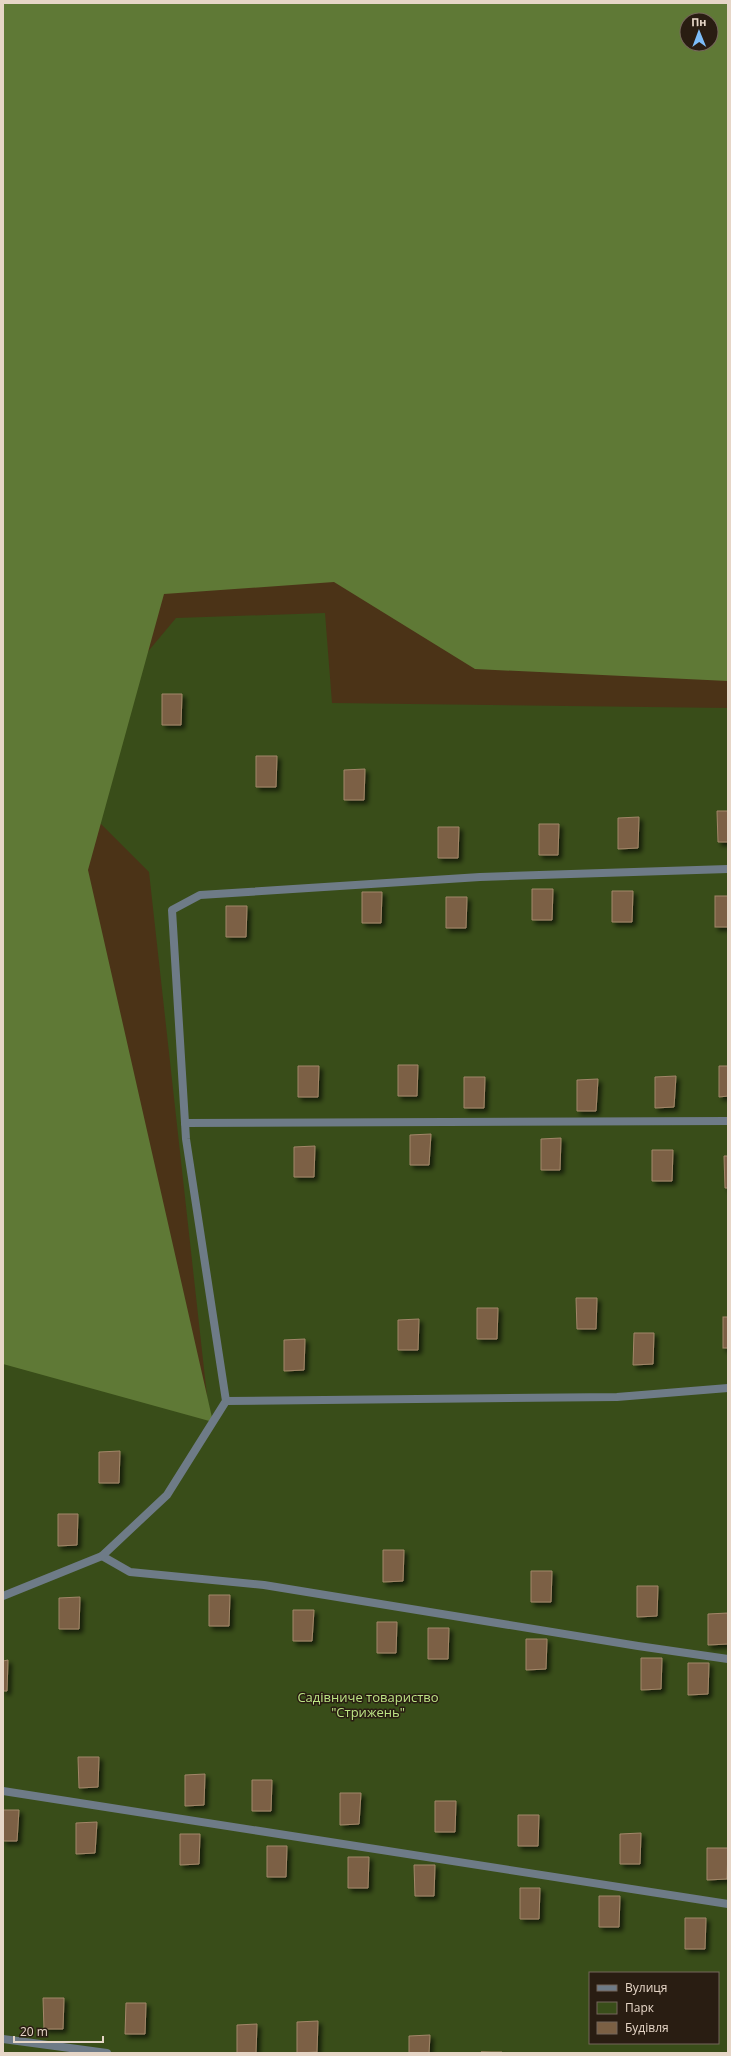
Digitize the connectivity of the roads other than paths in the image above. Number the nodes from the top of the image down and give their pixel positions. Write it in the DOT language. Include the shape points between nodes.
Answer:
graph roads {
  1 [pos="728,869"];
  2 [pos="728,1121"];
  3 [pos="185,1123"];
  4 [pos="728,1388"];
  5 [pos="226,1400"];
  6 [pos="102,1556"];
  7 [pos="3,1596"];
  8 [pos="728,1659"];
  9 [pos="3,1791"];
  10 [pos="728,1904"];
  11 [pos="3,2039"];
  12 [pos="107,2053"];
  1 -- 3 [label="street" via="480,877 200,895 172,910"];
  2 -- 3 [label="street"];
  3 -- 5 [label="street"];
  4 -- 5 [label="street" via="617,1397"];
  5 -- 6 [label="street" via="167,1495"];
  6 -- 7 [label="street"];
  6 -- 8 [label="street" via="130,1572 264,1585"];
  9 -- 10 [label="street"];
  11 -- 12 [label="street"];
}
